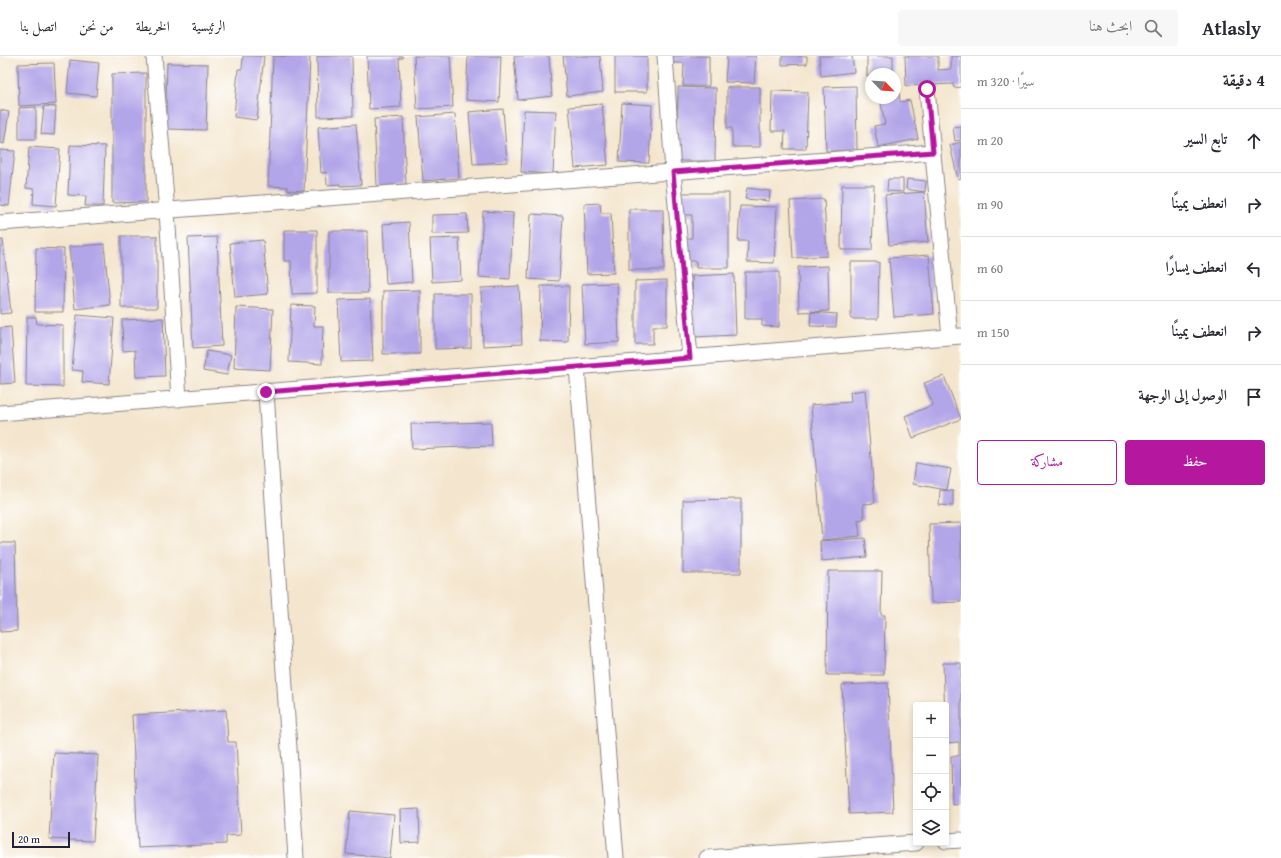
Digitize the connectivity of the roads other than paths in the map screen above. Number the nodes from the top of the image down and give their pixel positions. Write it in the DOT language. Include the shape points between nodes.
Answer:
graph roads {
  1 [pos="154,56"];
  2 [pos="665,56"];
  3 [pos="927,89"];
  4 [pos="933,152"];
  5 [pos="673,172"];
  6 [pos="166,211"];
  7 [pos="0,223"];
  8 [pos="956,336"];
  9 [pos="690,358"];
  10 [pos="577,367"];
  11 [pos="266,392"];
  12 [pos="179,400"];
  13 [pos="0,413"];
  14 [pos="961,840"];
  15 [pos="949,841"];
  16 [pos="913,843"];
  17 [pos="813,854"];
  18 [pos="296,858"];
  19 [pos="616,858"];
  20 [pos="706,858"];
  1 -- 6 [label="street"];
  2 -- 5 [label="street"];
  3 -- 4 [label="street"];
  4 -- 5 [label="street"];
  4 -- 8 [label="street"];
  5 -- 6 [label="street"];
  5 -- 9 [label="street"];
  6 -- 7 [label="street"];
  6 -- 12 [label="street"];
  8 -- 9 [label="street"];
  9 -- 10 [label="street"];
  10 -- 11 [label="street"];
  10 -- 19 [label="street"];
  11 -- 12 [label="street"];
  11 -- 18 [label="street"];
  12 -- 13 [label="street"];
  14 -- 15 [label="street"];
  16 -- 17 [label="street"];
  17 -- 20 [label="street"];
}
